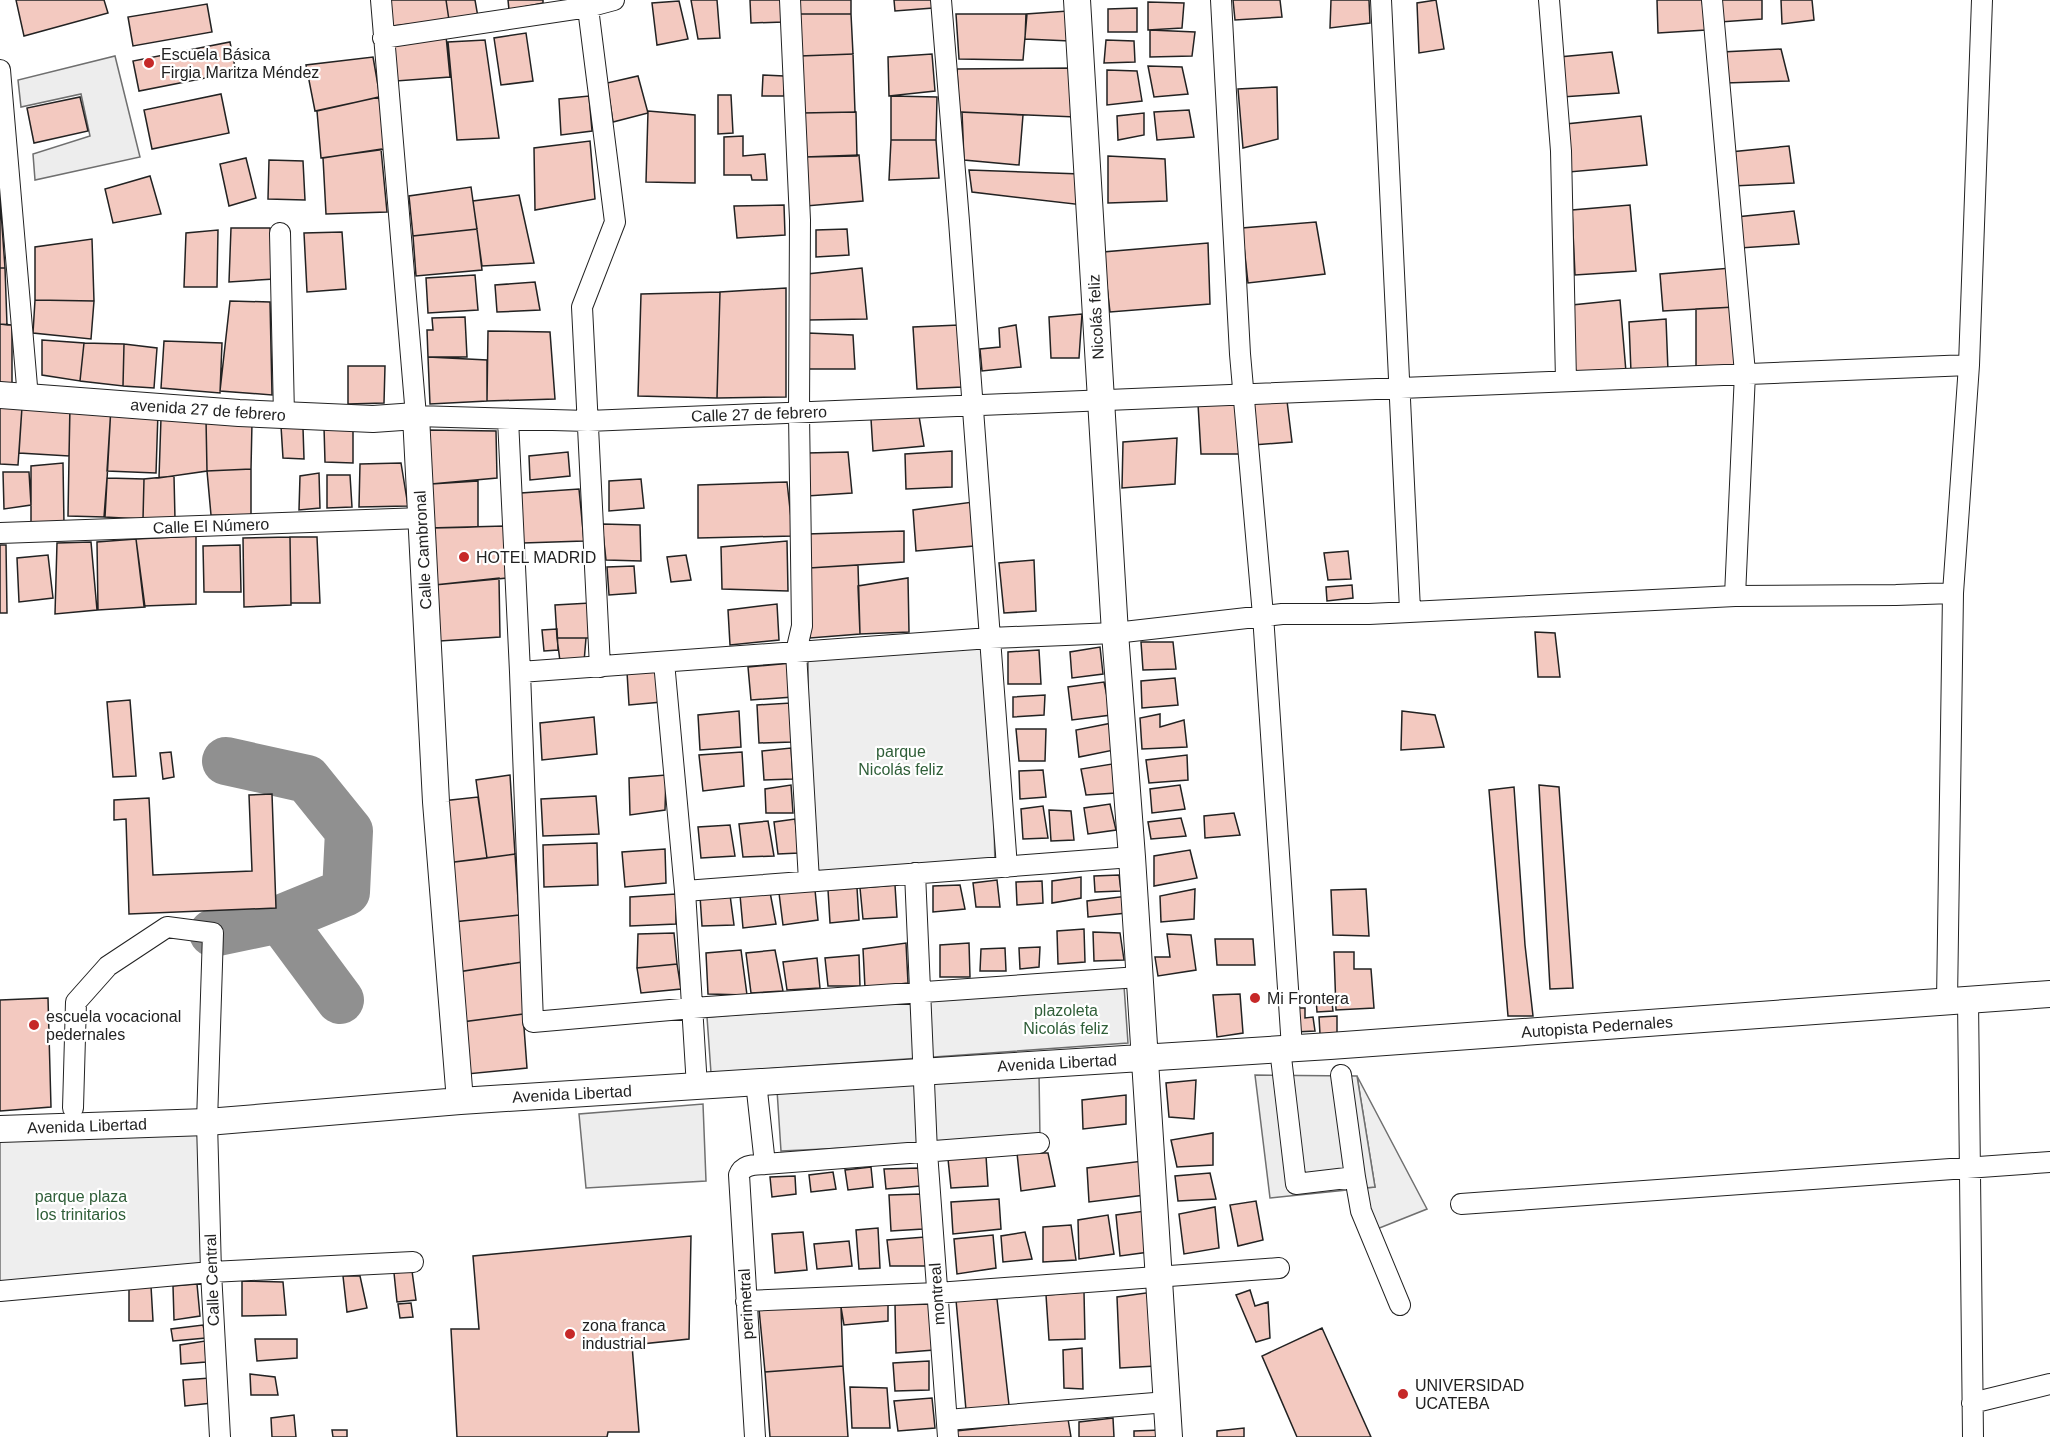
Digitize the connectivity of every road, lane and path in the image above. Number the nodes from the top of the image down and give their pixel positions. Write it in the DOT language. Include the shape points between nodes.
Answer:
graph roads {
  1 [pos="381,0"];
  2 [pos="614,0"];
  3 [pos="790,0"];
  4 [pos="940,0"];
  5 [pos="1077,0"];
  6 [pos="1221,0"];
  7 [pos="1381,0"];
  8 [pos="1549,0"];
  9 [pos="1712,0"];
  10 [pos="1982,0"];
  11 [pos="587,3"];
  12 [pos="383,38"];
  13 [pos="0,70"];
  14 [pos="280,232"];
  15 [pos="1969,365"];
  16 [pos="1745,373"];
  17 [pos="1566,381"];
  18 [pos="1400,388"];
  19 [pos="0,395"];
  20 [pos="1244,395"];
  21 [pos="28,398"];
  22 [pos="1101,401"];
  23 [pos="973,406"];
  24 [pos="799,413"];
  25 [pos="284,415"];
  26 [pos="416,416"];
  27 [pos="508,419"];
  28 [pos="588,421"];
  29 [pos="422,518"];
  30 [pos="0,533"];
  31 [pos="1953,593"];
  32 [pos="1735,596"];
  33 [pos="1410,610"];
  34 [pos="1263,615"];
  35 [pos="1115,633"];
  36 [pos="990,638"];
  37 [pos="796,652"];
  38 [pos="664,662"];
  39 [pos="600,667"];
  40 [pos="520,672"];
  41 [pos="1132,857"];
  42 [pos="1007,867"];
  43 [pos="915,873"];
  44 [pos="809,881"];
  45 [pos="685,891"];
  46 [pos="1139,977"];
  47 [pos="921,992"];
  48 [pos="2050,994"];
  49 [pos="1958,1001"];
  50 [pos="693,1008"];
  51 [pos="1286,1049"];
  52 [pos="1144,1059"];
  53 [pos="925,1070"];
  54 [pos="1341,1075"];
  55 [pos="756,1082"];
  56 [pos="697,1087"];
  57 [pos="460,1101"];
  58 [pos="73,1108"];
  59 [pos="207,1122"];
  60 [pos="0,1129"];
  61 [pos="1039,1143"];
  62 [pos="927,1152"];
  63 [pos="2050,1162"];
  64 [pos="765,1164"];
  65 [pos="1970,1168"];
  66 [pos="1355,1177"];
  67 [pos="1461,1204"];
  68 [pos="413,1262"];
  69 [pos="1279,1268"];
  70 [pos="211,1272"];
  71 [pos="1159,1278"];
  72 [pos="0,1291"];
  73 [pos="937,1293"];
  74 [pos="746,1301"];
  75 [pos="1400,1305"];
  76 [pos="2050,1384"];
  77 [pos="1167,1402"];
  78 [pos="1972,1403"];
  79 [pos="947,1428"];
  80 [pos="216,1437"];
  81 [pos="755,1437"];
  82 [pos="1169,1437"];
  83 [pos="1973,1437"];
  1 -- 12 [label="street, Calle Cambronal"];
  2 -- 11 [label="street"];
  3 -- 24 [label="street" via="800,220"];
  4 -- 23 [label="street"];
  5 -- 22 [label="main road, Nicolás feliz"];
  6 -- 20 [label="street"];
  7 -- 18 [label="street"];
  8 -- 17 [label="street" via="1561,151"];
  9 -- 16 [label="street"];
  10 -- 15 [label="street"];
  11 -- 12 [label="street"];
  11 -- 28 [label="street" via="615,222 582,307"];
  12 -- 26 [label="street, Calle Cambronal"];
  13 -- 21 [label="street"];
  14 -- 25 [label="street"];
  15 -- 16 [label="street, Calle 27 de febrero"];
  15 -- 31 [label="street"];
  16 -- 17 [label="street, Calle 27 de febrero"];
  16 -- 32 [label="street"];
  17 -- 18 [label="street, Calle 27 de febrero"];
  18 -- 20 [label="street, Calle 27 de febrero"];
  18 -- 33 [label="street"];
  19 -- 21 [label="main road, avenida 27 de febrero"];
  20 -- 22 [label="street, Calle 27 de febrero"];
  20 -- 34 [label="street"];
  21 -- 25 [label="main road, avenida 27 de febrero"];
  22 -- 23 [label="street, Calle 27 de febrero"];
  22 -- 35 [label="main road, Nicolás feliz"];
  23 -- 24 [label="street, Calle 27 de febrero"];
  23 -- 36 [label="street"];
  24 -- 28 [label="street, Calle 27 de febrero"];
  24 -- 37 [label="street" via="802,626"];
  25 -- 26 [label="main road, avenida 27 de febrero" via="373,419"];
  26 -- 27 [label="street, Calle 27 de febrero"];
  26 -- 29 [label="main road, Calle Cambronal"];
  27 -- 28 [label="street, Calle 27 de febrero"];
  27 -- 40 [label="street"];
  28 -- 39 [label="street"];
  29 -- 30 [label="street, Calle El Número"];
  29 -- 57 [label="main road, Calle Cambronal" via="436,802"];
  31 -- 32 [label="street"];
  31 -- 49 [label="street"];
  32 -- 33 [label="street"];
  33 -- 34 [label="street"];
  34 -- 35 [label="street"];
  34 -- 51 [label="street"];
  35 -- 36 [label="street"];
  35 -- 41 [label="main road, Nicolás feliz"];
  36 -- 37 [label="street"];
  36 -- 42 [label="street"];
  37 -- 38 [label="street"];
  37 -- 44 [label="street"];
  38 -- 39 [label="street"];
  38 -- 45 [label="street"];
  39 -- 40 [label="street"];
  40 -- 50 [label="street" via="533,1022"];
  41 -- 42 [label="street"];
  41 -- 46 [label="main road, Nicolás feliz"];
  42 -- 43 [label="street"];
  43 -- 44 [label="street"];
  43 -- 47 [label="street, montreal"];
  44 -- 45 [label="street"];
  45 -- 50 [label="street"];
  46 -- 47 [label="street"];
  46 -- 52 [label="main road, Nicolás feliz"];
  47 -- 50 [label="street"];
  47 -- 53 [label="street, montreal"];
  48 -- 49 [label="main road, Autopista Pedernales"];
  49 -- 51 [label="main road, Autopista Pedernales"];
  49 -- 65 [label="street"];
  50 -- 56 [label="street"];
  51 -- 52 [label="main road, Autopista Pedernales"];
  51 -- 66 [label="street" via="1296,1184"];
  52 -- 53 [label="main road, Avenida Libertad"];
  52 -- 71 [label="main road, Nicolás feliz"];
  53 -- 55 [label="main road, Avenida Libertad"];
  53 -- 62 [label="street, montreal"];
  54 -- 66 [label="street"];
  55 -- 56 [label="main road, Avenida Libertad"];
  55 -- 64 [label="street"];
  56 -- 57 [label="main road, Avenida Libertad"];
  57 -- 59 [label="main road, Avenida Libertad"];
  58 -- 59 [label="street, Calle Central" via="76,1002 108,966 167,927 213,933"];
  59 -- 60 [label="main road, Avenida Libertad"];
  59 -- 70 [label="street, Calle Central"];
  61 -- 62 [label="street"];
  62 -- 64 [label="street"];
  62 -- 73 [label="street, montreal"];
  63 -- 65 [label="street"];
  64 -- 74 [label="street, perimetral" via="744,1167 739,1175"];
  65 -- 67 [label="street"];
  65 -- 78 [label="street"];
  66 -- 75 [label="street" via="1361,1211"];
  68 -- 70 [label="street"];
  69 -- 71 [label="street"];
  70 -- 72 [label="street"];
  70 -- 80 [label="street, Calle Central"];
  71 -- 73 [label="street"];
  71 -- 77 [label="main road, Nicolás feliz"];
  73 -- 74 [label="street"];
  73 -- 79 [label="street, montreal"];
  74 -- 81 [label="street, perimetral"];
  76 -- 78 [label="street"];
  77 -- 79 [label="street"];
  77 -- 82 [label="main road, Nicolás feliz"];
  78 -- 83 [label="street"];
}
